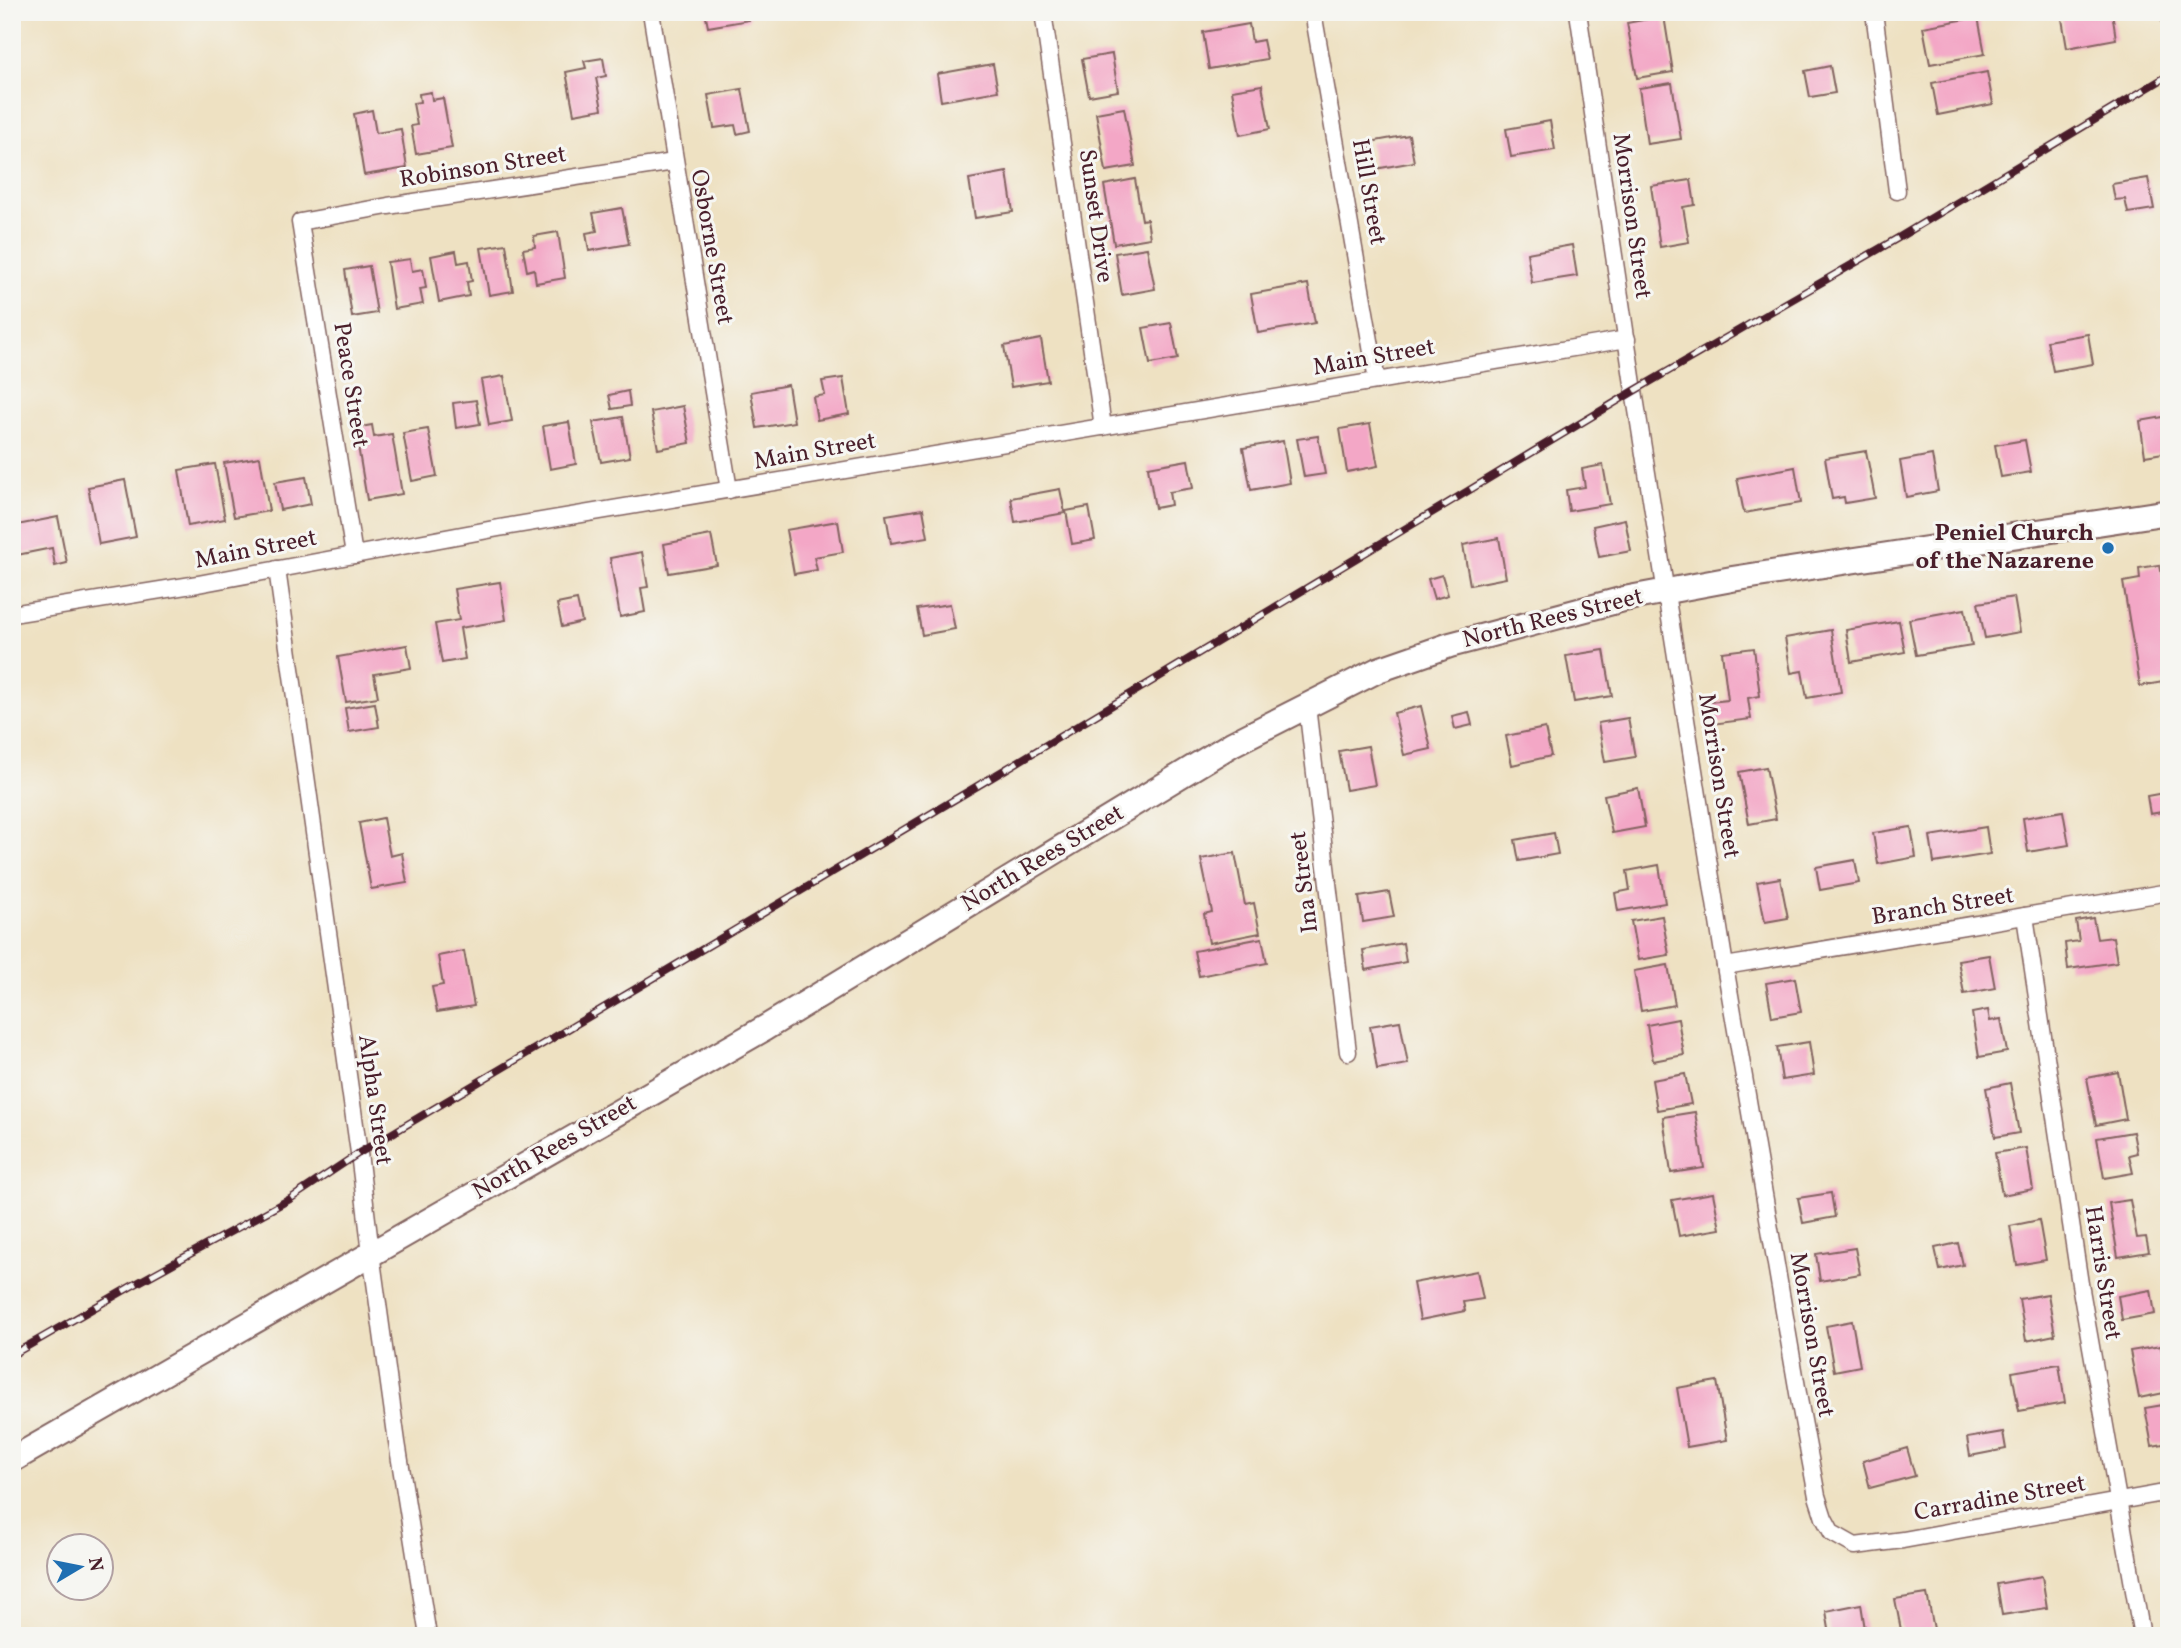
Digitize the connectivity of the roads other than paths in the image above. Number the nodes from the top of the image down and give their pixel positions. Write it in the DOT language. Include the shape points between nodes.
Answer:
graph roads {
  1 [pos="651,12"];
  2 [pos="1043,12"];
  3 [pos="1313,12"];
  4 [pos="1578,12"];
  5 [pos="1874,12"];
  6 [pos="674,162"];
  7 [pos="1897,191"];
  8 [pos="300,222"];
  9 [pos="1627,338"];
  10 [pos="1377,380"];
  11 [pos="1103,426"];
  12 [pos="729,490"];
  13 [pos="2169,512"];
  14 [pos="354,555"];
  15 [pos="277,569"];
  16 [pos="1666,592"];
  17 [pos="12,614"];
  18 [pos="1307,706"];
  19 [pos="2169,892"];
  20 [pos="2025,916"];
  21 [pos="1725,966"];
  22 [pos="1348,1052"];
  23 [pos="371,1252"];
  24 [pos="12,1460"];
  25 [pos="2169,1492"];
  26 [pos="2119,1502"];
  27 [pos="1839,1538"];
  28 [pos="428,1636"];
  29 [pos="2142,1636"];
  1 -- 6 [label="street, Osborne Street"];
  2 -- 11 [label="street, Sunset Drive"];
  3 -- 10 [label="street, Hill Street"];
  4 -- 9 [label="street, Morrison Street"];
  5 -- 7 [label="street"];
  6 -- 8 [label="street, Robinson Street"];
  6 -- 12 [label="street, Osborne Street"];
  8 -- 14 [label="street, Peace Street"];
  9 -- 10 [label="street, Main Street"];
  9 -- 16 [label="street, Morrison Street"];
  10 -- 11 [label="street, Main Street"];
  11 -- 12 [label="street, Main Street"];
  12 -- 14 [label="street, Main Street"];
  13 -- 16 [label="main road, North Rees Street"];
  14 -- 15 [label="street, Main Street"];
  15 -- 17 [label="street, Main Street"];
  15 -- 23 [label="street, Alpha Street"];
  16 -- 18 [label="main road, North Rees Street" via="1450,645 1378,670"];
  16 -- 21 [label="street, Morrison Street"];
  18 -- 22 [label="street, Ina Street"];
  18 -- 23 [label="main road, North Rees Street" via="1232,744 765,1028"];
  19 -- 20 [label="street, Branch Street"];
  20 -- 21 [label="street, Branch Street"];
  20 -- 26 [label="street, Harris Street" via="2080,1284"];
  21 -- 27 [label="street, Morrison Street" via="1817,1496 1832,1533"];
  23 -- 24 [label="main road, North Rees Street"];
  23 -- 28 [label="street, Alpha Street"];
  25 -- 26 [label="street, Carradine Street"];
  26 -- 27 [label="street, Carradine Street" via="1879,1543 1855,1546"];
  26 -- 29 [label="street, Harris Street"];
}
